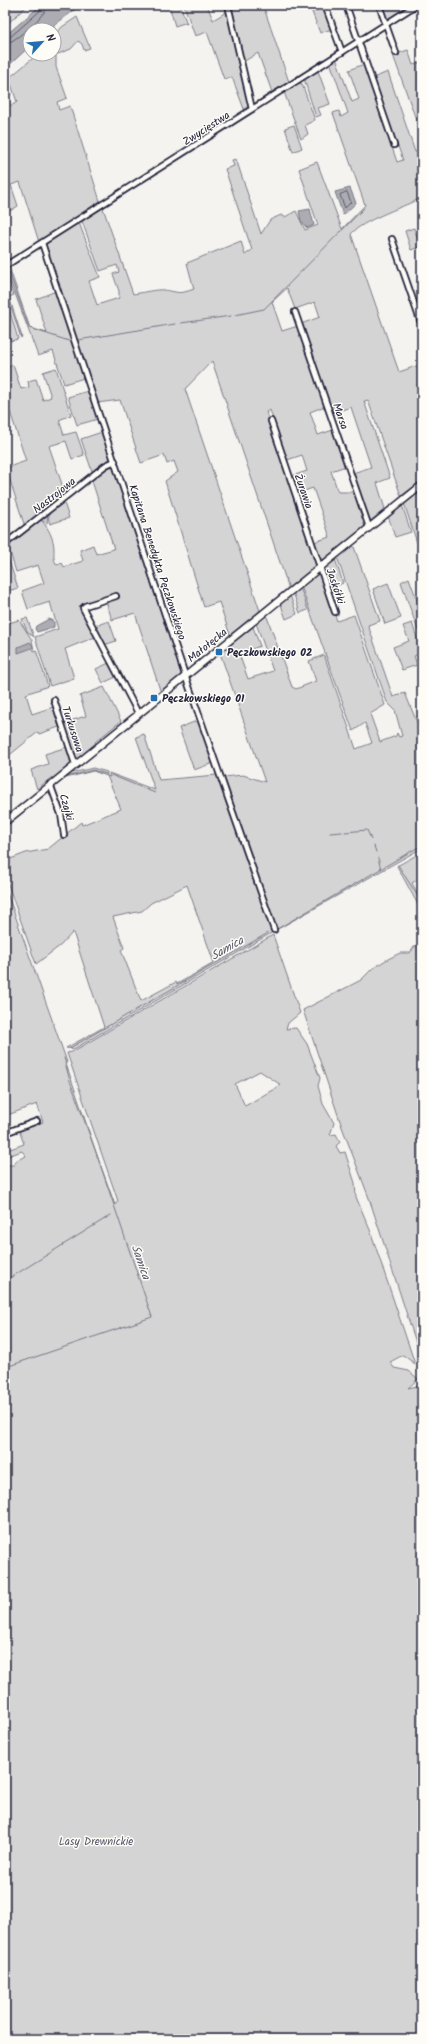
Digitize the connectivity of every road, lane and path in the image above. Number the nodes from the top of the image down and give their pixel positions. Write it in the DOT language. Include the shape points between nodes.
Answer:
graph roads {
  1 [pos="228,5"];
  2 [pos="325,5"];
  3 [pos="346,5"];
  4 [pos="379,5"];
  5 [pos="416,5"];
  6 [pos="386,24"];
  7 [pos="358,41"];
  8 [pos="342,52"];
  9 [pos="396,53"];
  10 [pos="252,109"];
  11 [pos="394,145"];
  12 [pos="392,239"];
  13 [pos="42,243"];
  14 [pos="5,266"];
  15 [pos="296,312"];
  16 [pos="422,326"];
  17 [pos="271,421"];
  18 [pos="115,461"];
  19 [pos="422,485"];
  20 [pos="369,527"];
  21 [pos="5,544"];
  22 [pos="320,567"];
  23 [pos="116,596"];
  24 [pos="335,612"];
  25 [pos="185,676"];
  26 [pos="54,700"];
  27 [pos="138,713"];
  28 [pos="75,764"];
  29 [pos="50,784"];
  30 [pos="5,822"];
  31 [pos="64,835"];
  32 [pos="274,930"];
  33 [pos="37,1121"];
  34 [pos="5,1133"];
  1 -- 10 [label="street"];
  2 -- 8 [label="street"];
  3 -- 7 [label="street"];
  4 -- 6 [label="street"];
  5 -- 6 [label="street, Zwycięstwa"];
  6 -- 7 [label="street, Zwycięstwa"];
  6 -- 9 [label="street"];
  7 -- 8 [label="street, Zwycięstwa"];
  7 -- 11 [label="street"];
  8 -- 10 [label="street, Zwycięstwa"];
  10 -- 13 [label="street, Zwycięstwa"];
  12 -- 16 [label="street"];
  13 -- 14 [label="street, Zwycięstwa"];
  13 -- 18 [label="street, Kapitana Benedykta Pęczkowskiego"];
  15 -- 20 [label="street, Marsa"];
  17 -- 22 [label="street, Żurawia"];
  18 -- 21 [label="street, Nastrojowa" via="106,465"];
  18 -- 25 [label="street, Kapitana Benedykta Pęczkowskiego"];
  19 -- 20 [label="street, Małołęcka"];
  20 -- 22 [label="street, Małołęcka"];
  22 -- 24 [label="street, Jaskółki"];
  22 -- 25 [label="street, Małołęcka"];
  23 -- 27 [label="street" via="83,608"];
  25 -- 27 [label="street, Małołęcka"];
  25 -- 32 [label="street, Kapitana Benedykta Pęczkowskiego"];
  26 -- 28 [label="street, Turkusowa"];
  27 -- 28 [label="street, Małołęcka"];
  28 -- 29 [label="street, Małołęcka"];
  29 -- 30 [label="street, Małołęcka"];
  29 -- 31 [label="street, Czajki" via="62,814"];
  33 -- 34 [label="street"];
}
